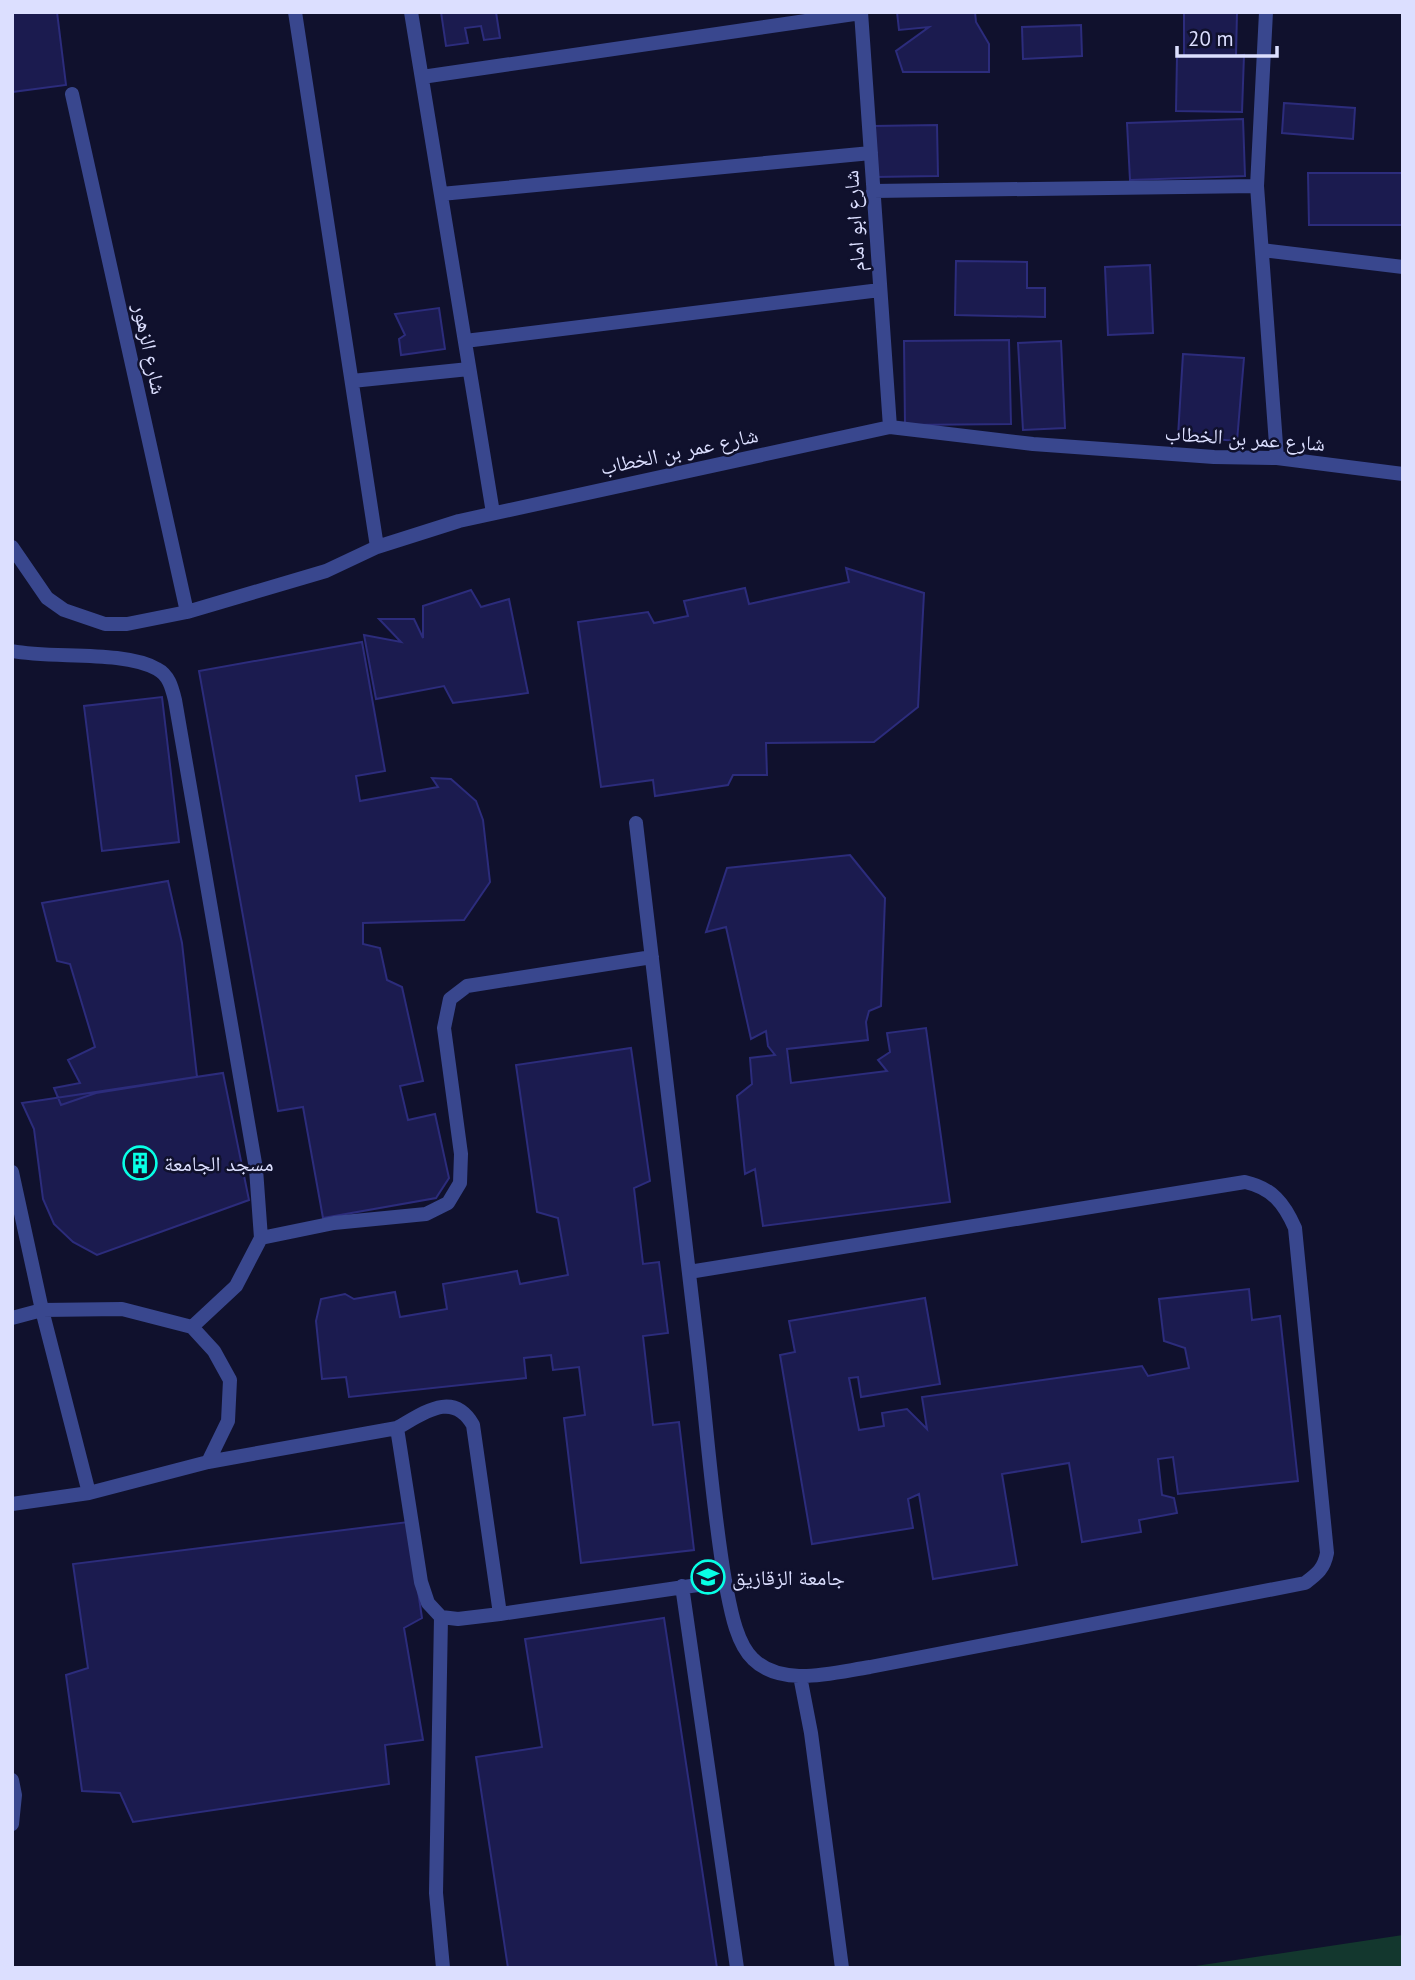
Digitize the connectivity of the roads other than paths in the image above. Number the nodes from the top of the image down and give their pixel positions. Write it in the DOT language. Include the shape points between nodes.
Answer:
graph roads {
  1 [pos="295,12"];
  2 [pos="411,12"];
  3 [pos="1266,12"];
  4 [pos="861,13"];
  5 [pos="422,77"];
  6 [pos="72,94"];
  7 [pos="871,153"];
  8 [pos="1257,186"];
  9 [pos="873,191"];
  10 [pos="441,194"];
  11 [pos="1262,250"];
  12 [pos="1403,267"];
  13 [pos="880,290"];
  14 [pos="465,341"];
  15 [pos="469,369"];
  16 [pos="352,381"];
  17 [pos="890,427"];
  18 [pos="1277,458"];
  19 [pos="1403,474"];
  20 [pos="493,513"];
  21 [pos="12,547"];
  22 [pos="377,547"];
  23 [pos="187,612"];
  24 [pos="12,650"];
  25 [pos="636,823"];
  26 [pos="652,957"];
  27 [pos="12,1172"];
  28 [pos="261,1238"];
  29 [pos="689,1272"];
  30 [pos="42,1310"];
  31 [pos="12,1318"];
  32 [pos="192,1326"];
  33 [pos="397,1428"];
  34 [pos="208,1462"];
  35 [pos="89,1493"];
  36 [pos="12,1504"];
  37 [pos="725,1581"];
  38 [pos="682,1586"];
  39 [pos="500,1614"];
  40 [pos="441,1617"];
  41 [pos="800,1676"];
  42 [pos="12,1780"];
  43 [pos="12,1824"];
  44 [pos="443,1968"];
  45 [pos="737,1968"];
  46 [pos="842,1968"];
  1 -- 16 [label="street"];
  2 -- 5 [label="street"];
  3 -- 8 [label="street"];
  4 -- 5 [label="street"];
  4 -- 7 [label="street, شارع ابو امام"];
  5 -- 10 [label="street"];
  6 -- 23 [label="street, شارع الزهور"];
  7 -- 9 [label="street, شارع ابو امام"];
  7 -- 10 [label="street"];
  8 -- 9 [label="street"];
  8 -- 11 [label="street"];
  9 -- 13 [label="street, شارع ابو امام"];
  10 -- 14 [label="street"];
  11 -- 12 [label="street"];
  11 -- 18 [label="street"];
  13 -- 14 [label="street"];
  13 -- 17 [label="street, شارع ابو امام"];
  14 -- 15 [label="street"];
  15 -- 16 [label="street"];
  15 -- 20 [label="street"];
  16 -- 22 [label="street"];
  17 -- 18 [label="street, شارع عمر بن الخطاب" via="1033,444"];
  17 -- 20 [label="street, شارع عمر بن الخطاب"];
  18 -- 19 [label="street, شارع عمر بن الخطاب"];
  20 -- 22 [label="street, شارع عمر بن الخطاب"];
  21 -- 23 [label="street, شارع عمر بن الخطاب" via="47,598 84,619 127,624"];
  22 -- 23 [label="street, شارع عمر بن الخطاب" via="326,571"];
  24 -- 28 [label="street" via="136,662 158,669 170,682 253,1156"];
  25 -- 26 [label="street"];
  26 -- 28 [label="street" via="467,986 450,999 444,1028 461,1154 460,1183 447,1203 426,1214 334,1223"];
  26 -- 29 [label="street"];
  27 -- 30 [label="street"];
  28 -- 32 [label="street" via="236,1286"];
  29 -- 37 [label="street"];
  29 -- 41 [label="street" via="1245,1182 1274,1194 1295,1228 1327,1553 1320,1572 1305,1583 870,1667"];
  30 -- 31 [label="street"];
  30 -- 32 [label="street" via="122,1309"];
  30 -- 35 [label="street"];
  32 -- 34 [label="street" via="214,1351 230,1380 228,1421"];
  33 -- 34 [label="street"];
  33 -- 39 [label="street" via="429,1410 454,1406 465,1411 473,1425"];
  33 -- 40 [label="street" via="421,1582 428,1603"];
  34 -- 35 [label="street"];
  35 -- 36 [label="street"];
  37 -- 38 [label="street"];
  37 -- 41 [label="street" via="739,1637 751,1658 767,1670"];
  38 -- 39 [label="street"];
  38 -- 45 [label="street"];
  39 -- 40 [label="street"];
  40 -- 44 [label="street" via="436,1894"];
  41 -- 46 [label="street"];
  42 -- 43 [label="street"];
}
